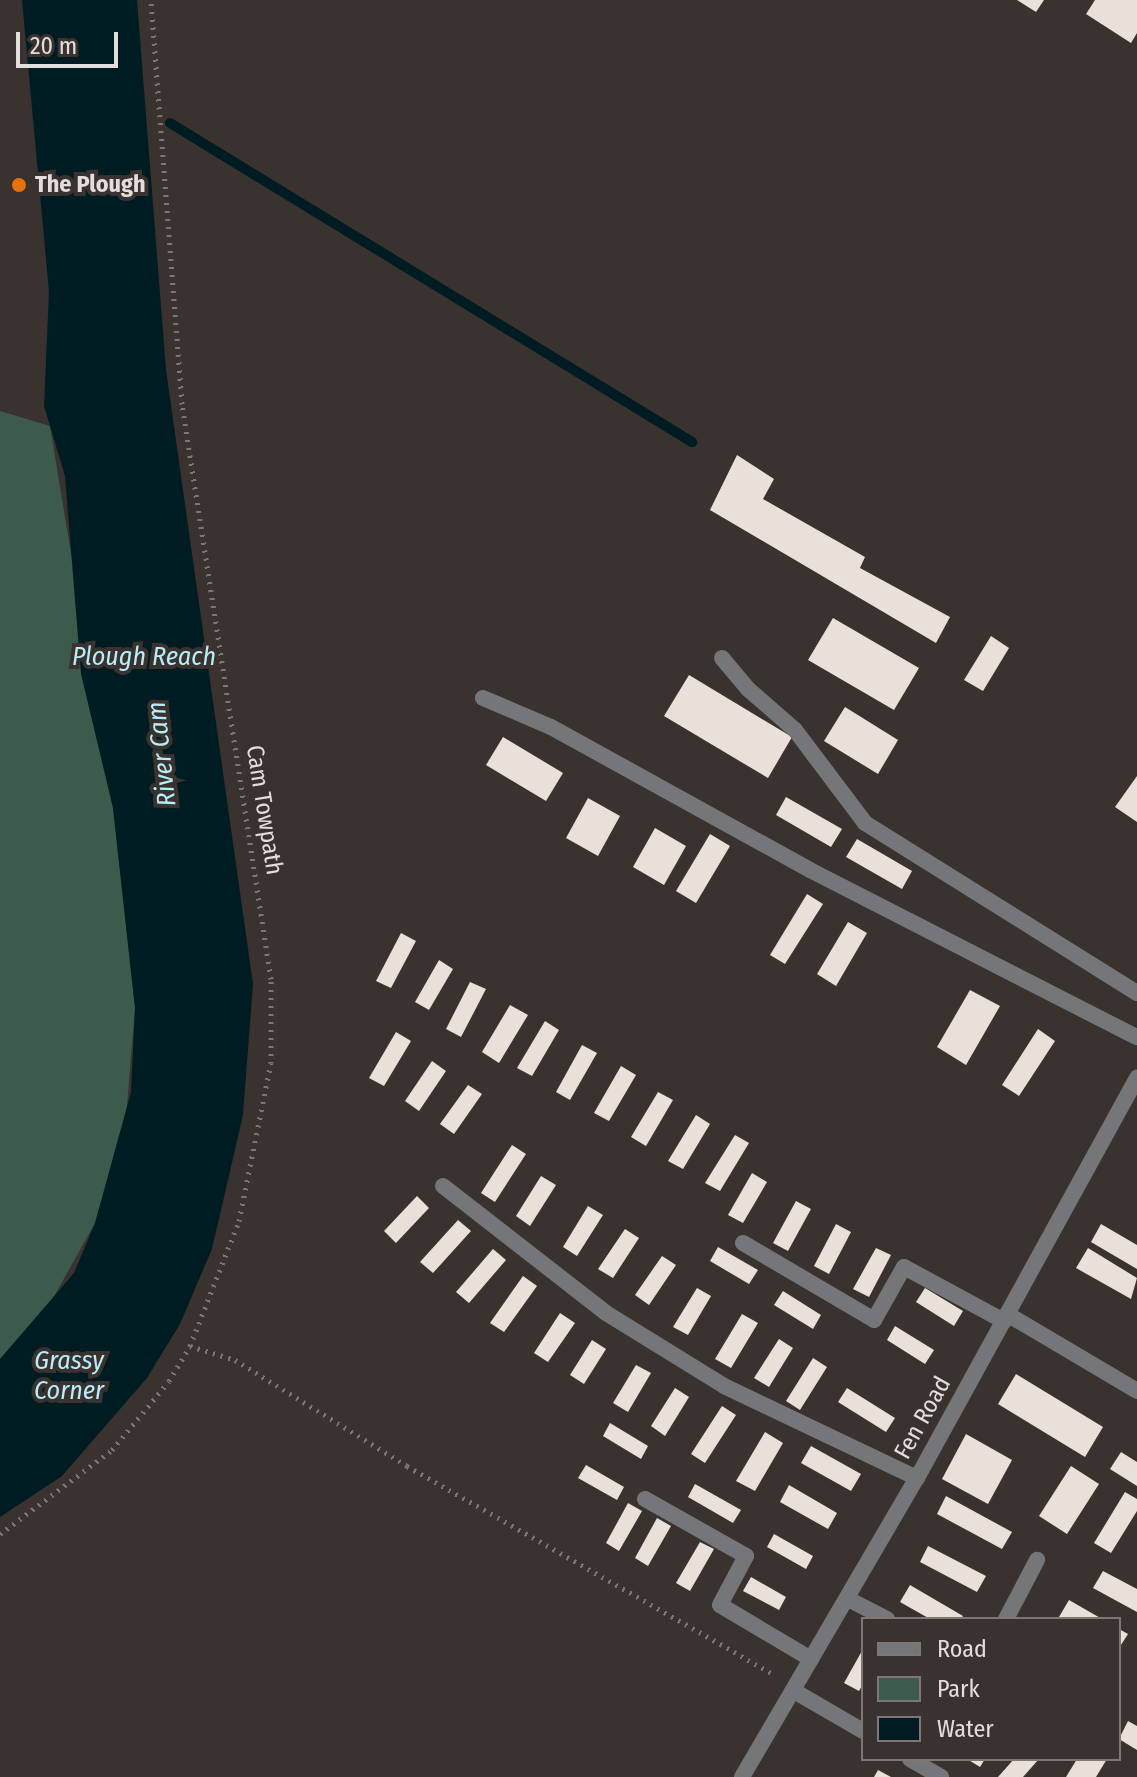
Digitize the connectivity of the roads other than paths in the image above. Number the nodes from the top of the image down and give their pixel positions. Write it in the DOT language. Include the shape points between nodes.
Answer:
graph roads {
  1 [pos="722,658"];
  2 [pos="483,698"];
  3 [pos="1137,993"];
  4 [pos="1137,1037"];
  5 [pos="1137,1078"];
  6 [pos="443,1186"];
  7 [pos="743,1243"];
  8 [pos="1006,1318"];
  9 [pos="1137,1391"];
  10 [pos="917,1478"];
  11 [pos="645,1499"];
  12 [pos="1037,1560"];
  13 [pos="848,1599"];
  14 [pos="883,1617"];
  15 [pos="1007,1617"];
  16 [pos="811,1659"];
  17 [pos="794,1691"];
  18 [pos="861,1730"];
  19 [pos="913,1761"];
  20 [pos="742,1777"];
  21 [pos="941,1777"];
  1 -- 3 [label="street" via="795,730 865,823"];
  2 -- 4 [label="street" via="551,727 810,870"];
  5 -- 8 [label="street, Fen Road"];
  6 -- 10 [label="street" via="606,1313 724,1386"];
  7 -- 8 [label="street" via="874,1320 904,1267"];
  8 -- 9 [label="street"];
  8 -- 10 [label="street, Fen Road"];
  10 -- 13 [label="street, Fen Road"];
  11 -- 16 [label="street" via="746,1556 720,1605"];
  12 -- 15 [label="street"];
  13 -- 14 [label="street"];
  13 -- 16 [label="street, Fen Road"];
  16 -- 17 [label="street, Fen Road"];
  17 -- 18 [label="street"];
  17 -- 20 [label="street, Fen Road"];
  19 -- 21 [label="street"];
}
